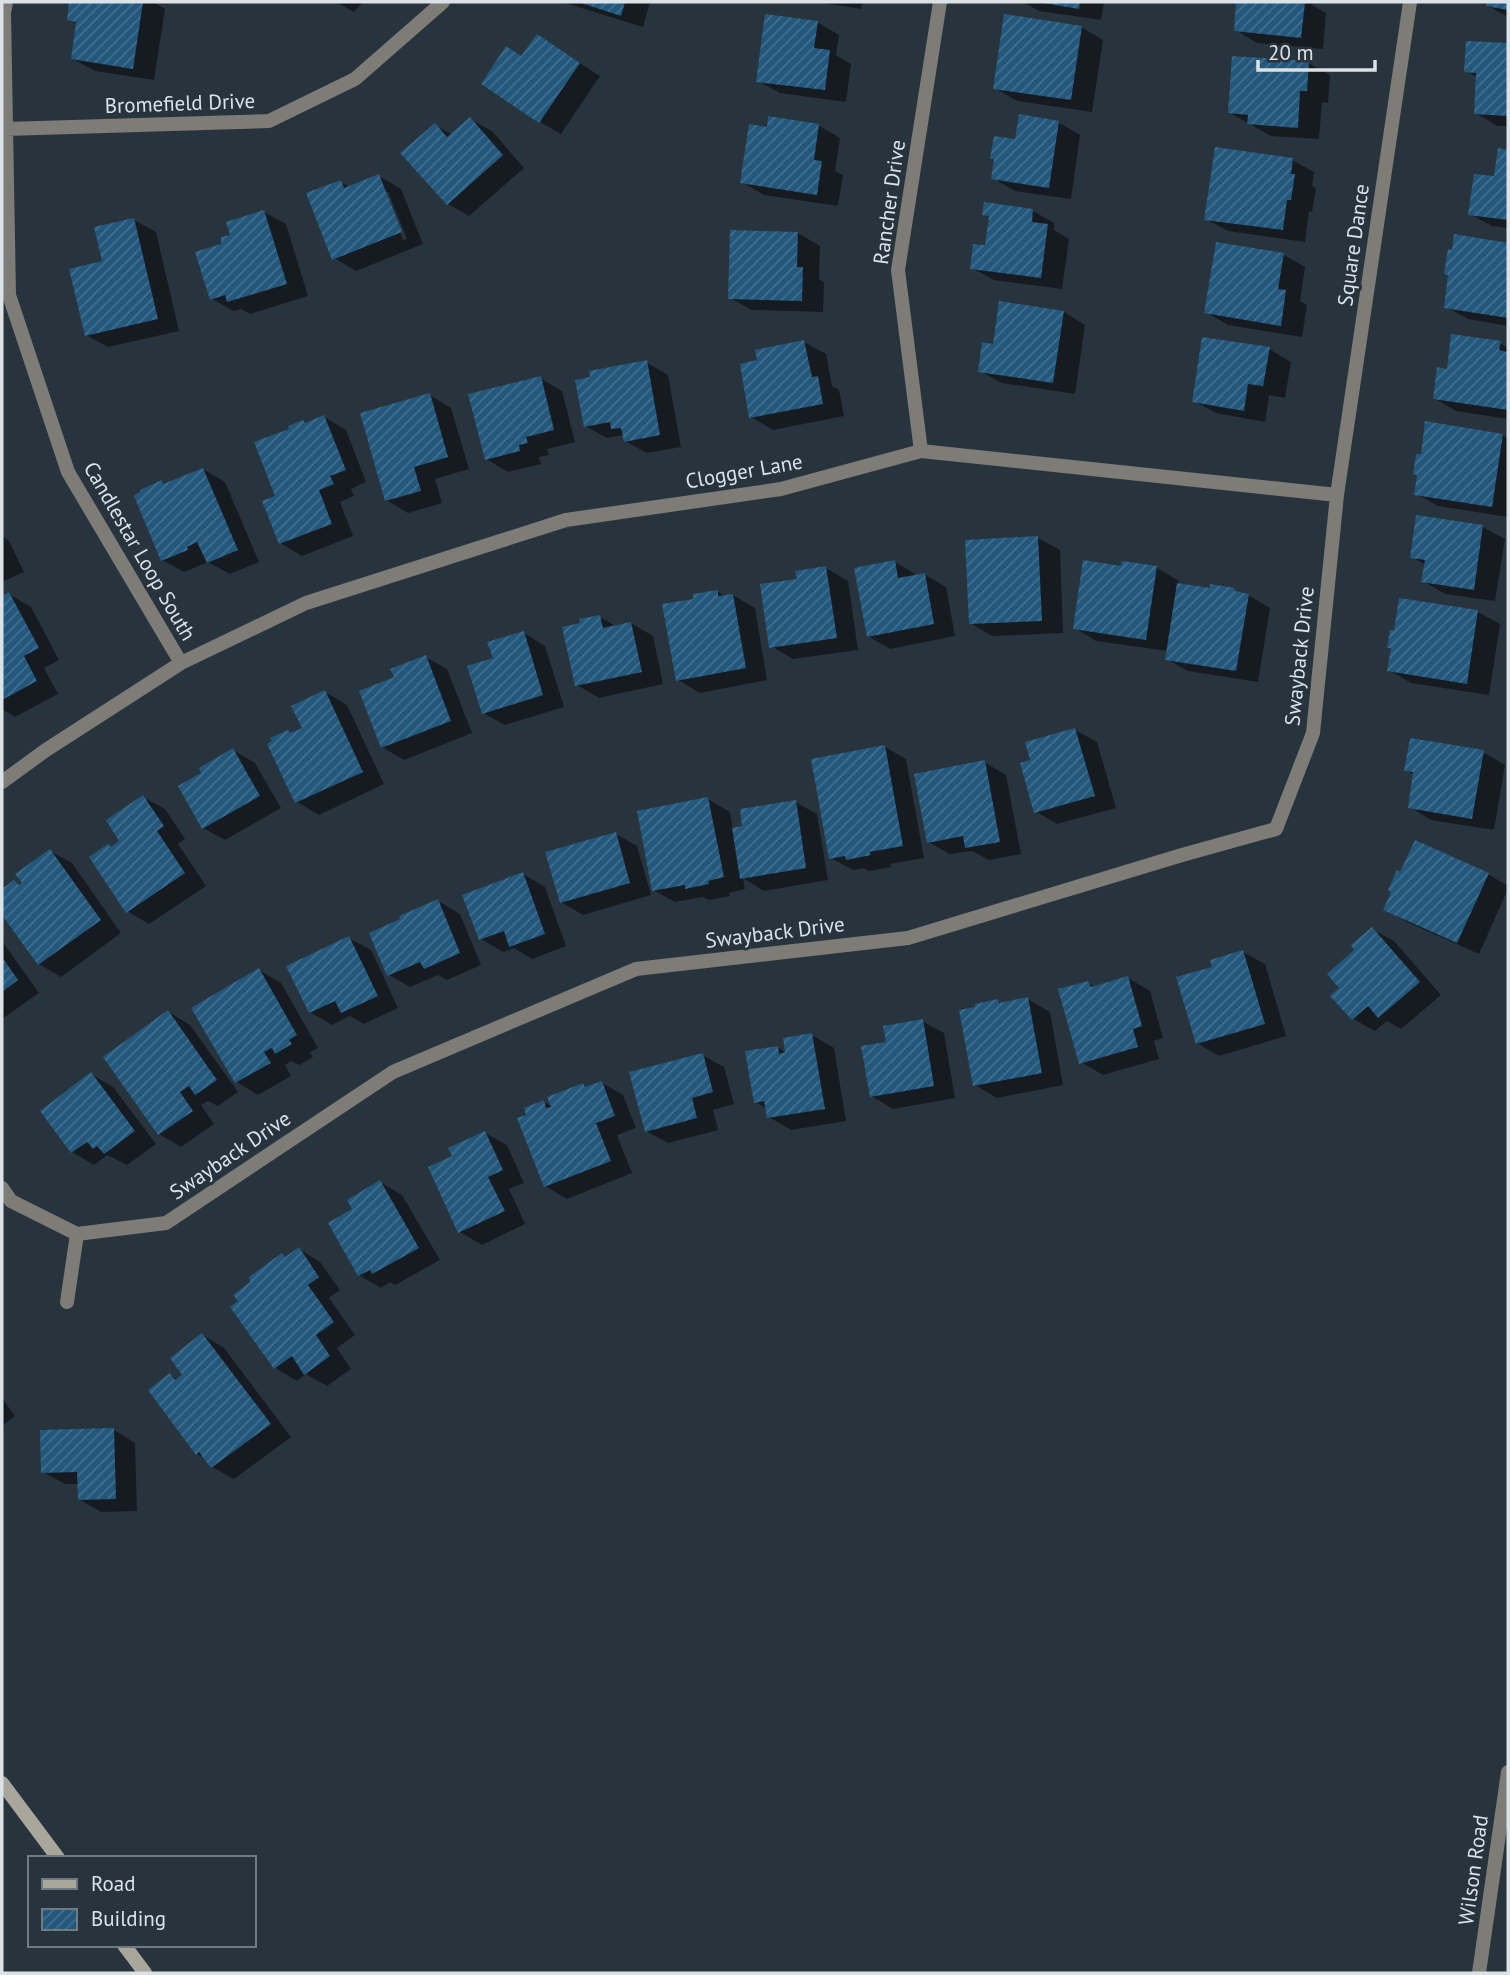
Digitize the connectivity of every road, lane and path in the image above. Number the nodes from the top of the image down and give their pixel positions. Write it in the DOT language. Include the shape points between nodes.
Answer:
graph roads {
  1 [pos="6,2"];
  2 [pos="443,2"];
  3 [pos="940,2"];
  4 [pos="1410,2"];
  5 [pos="5,129"];
  6 [pos="921,451"];
  7 [pos="1337,495"];
  8 [pos="181,663"];
  9 [pos="2,782"];
  10 [pos="2,1188"];
  11 [pos="77,1234"];
  12 [pos="67,1302"];
  13 [pos="1508,1772"];
  14 [pos="2,1783"];
  15 [pos="57,1856"];
  16 [pos="126,1947"];
  17 [pos="145,1973"];
  18 [pos="1479,1973"];
  1 -- 5 [label="street, Candlestar Loop South"];
  2 -- 5 [label="street, Bromefield Drive" via="355,79 269,121"];
  3 -- 6 [label="street, Rancher Drive" via="898,270"];
  4 -- 7 [label="street, Square Dance"];
  5 -- 8 [label="street, Candlestar Loop South" via="9,295 68,472"];
  6 -- 7 [label="street, Clogger Lane"];
  6 -- 8 [label="street, Clogger Lane" via="781,489 566,520 306,603"];
  7 -- 11 [label="street, Swayback Drive" via="1313,733 1276,829 908,938 636,969 393,1072 166,1223"];
  8 -- 9 [label="street, Candlestar Loop South"];
  10 -- 11 [label="street" via="10,1201"];
  11 -- 12 [label="street"];
  13 -- 18 [label="street, Wilson Road"];
  14 -- 15 [label="main road"];
  16 -- 17 [label="main road"];
}
